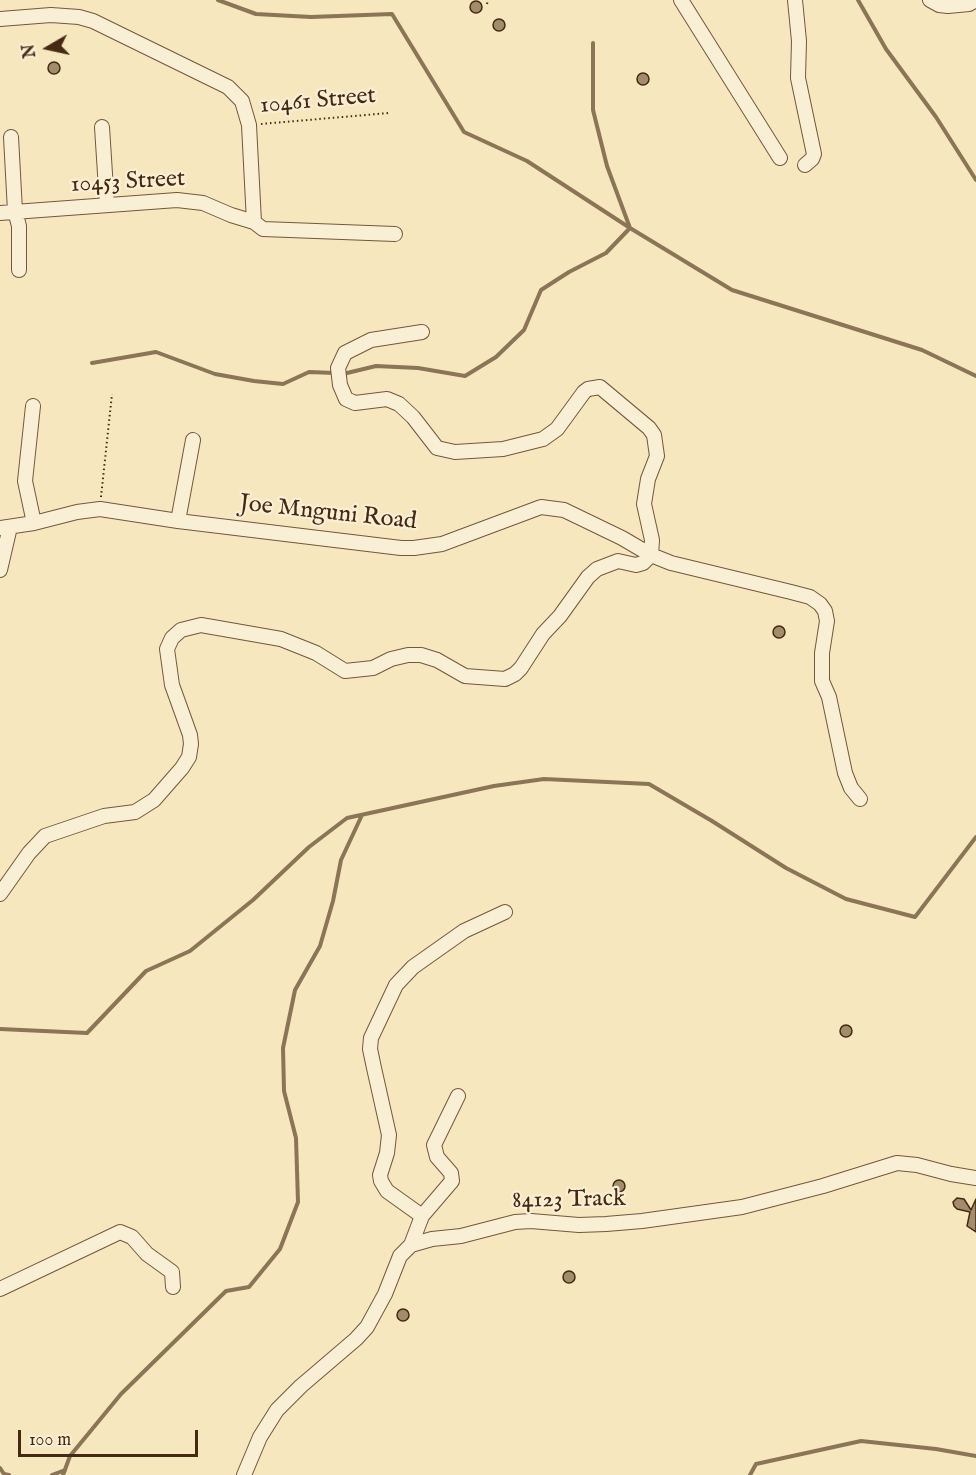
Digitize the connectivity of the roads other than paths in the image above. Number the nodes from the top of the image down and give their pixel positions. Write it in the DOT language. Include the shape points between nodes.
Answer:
graph roads {
  1 [pos="681,0"];
  2 [pos="795,0"];
  3 [pos="930,0"];
  4 [pos="976,0"];
  5 [pos="0,19"];
  6 [pos="102,127"];
  7 [pos="10,137"];
  8 [pos="780,158"];
  9 [pos="805,165"];
  10 [pos="107,205"];
  11 [pos="15,211"];
  12 [pos="0,213"];
  13 [pos="254,222"];
  14 [pos="395,234"];
  15 [pos="19,270"];
  16 [pos="422,332"];
  17 [pos="33,406"];
  18 [pos="193,440"];
  19 [pos="178,521"];
  20 [pos="34,523"];
  21 [pos="5,527"];
  22 [pos="651,555"];
  23 [pos="0,570"];
  24 [pos="860,799"];
  25 [pos="0,894"];
  26 [pos="505,912"];
  27 [pos="458,1096"];
  28 [pos="976,1178"];
  29 [pos="422,1216"];
  30 [pos="411,1245"];
  31 [pos="173,1287"];
  32 [pos="0,1289"];
  33 [pos="244,1475"];
  1 -- 8 [label="street"];
  2 -- 9 [label="street" via="798,78 814,154"];
  3 -- 4 [label="street" via="948,6"];
  5 -- 13 [label="street" via="51,15 93,21 228,87 242,101 249,125"];
  6 -- 10 [label="street"];
  7 -- 11 [label="street"];
  10 -- 11 [label="street, 10453 Street"];
  10 -- 13 [label="street, 10453 Street" via="190,200"];
  11 -- 12 [label="street, 10453 Street"];
  11 -- 15 [label="street"];
  13 -- 14 [label="street, 10453 Street" via="262,229"];
  16 -- 22 [label="street" via="371,340 345,353 338,368 346,399 355,403 387,399 399,404 437,448 455,452 503,449 549,436 584,392 600,387 654,435 657,456 644,504 652,540"];
  17 -- 20 [label="street" via="25,481"];
  18 -- 19 [label="street"];
  19 -- 20 [label="street, Joe Mnguni Road" via="100,509"];
  19 -- 22 [label="street, Joe Mnguni Road" via="414,548 442,544 532,509 551,507 583,517"];
  20 -- 21 [label="street, Joe Mnguni Road"];
  21 -- 23 [label="street"];
  22 -- 24 [label="street, Joe Mnguni Road" via="698,571 810,597 820,604 827,621 822,681 845,773"];
  22 -- 25 [label="street" via="636,565 618,561 597,569 543,634 521,668 505,679 465,676 421,655 390,659 373,669 345,671 316,653 281,639 201,625 181,630 167,649 172,685 190,735 189,757 182,768 154,800 135,812 104,816 45,836"];
  26 -- 29 [label="street" via="464,931 413,967 396,985 371,1038 389,1135 381,1181 387,1191"];
  27 -- 29 [label="street" via="434,1145 452,1181"];
  28 -- 30 [label="street, 84123 Track" via="897,1163 742,1207 606,1224 515,1222"];
  29 -- 30 [label="street"];
  30 -- 33 [label="street" via="400,1256 386,1294 367,1327 277,1410"];
  31 -- 32 [label="street" via="172,1272 132,1237 120,1232"];
}
